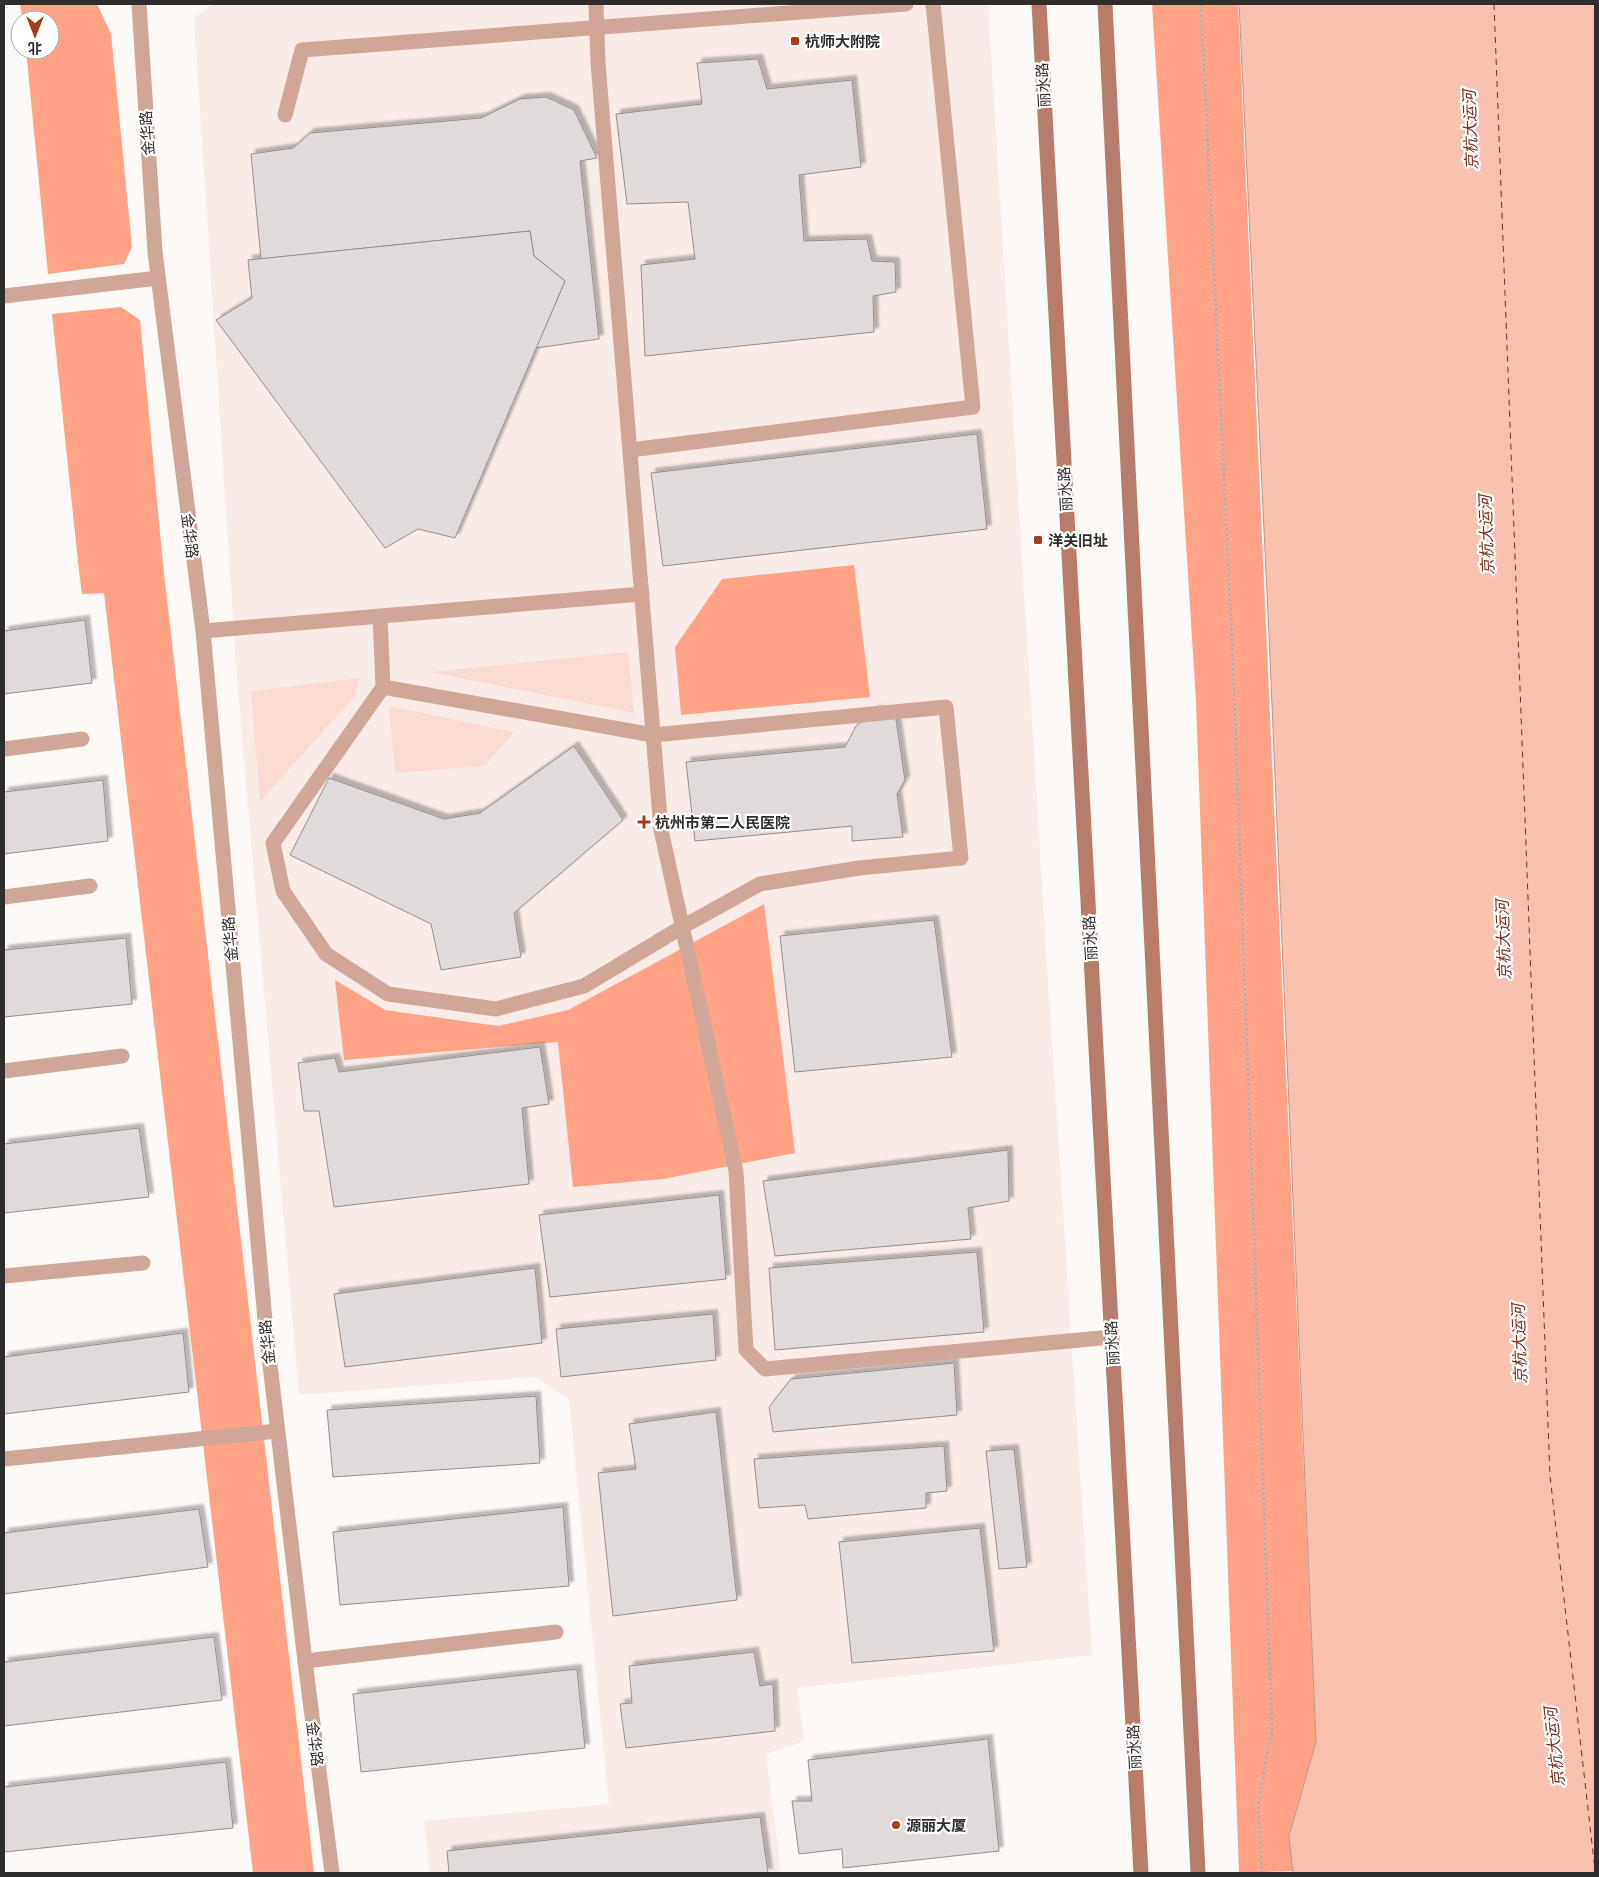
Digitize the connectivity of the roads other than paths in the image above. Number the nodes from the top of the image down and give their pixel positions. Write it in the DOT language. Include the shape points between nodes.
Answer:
graph roads {
  1 [pos="139,4"];
  2 [pos="596,4"];
  3 [pos="906,4"];
  4 [pos="933,4"];
  5 [pos="1039,4"];
  6 [pos="1105,4"];
  7 [pos="596,27"];
  8 [pos="285,114"];
  9 [pos="158,278"];
  10 [pos="4,296"];
  11 [pos="630,450"];
  12 [pos="642,594"];
  13 [pos="380,616"];
  14 [pos="203,631"];
  15 [pos="383,687"];
  16 [pos="653,735"];
  17 [pos="82,739"];
  18 [pos="4,749"];
  19 [pos="90,886"];
  20 [pos="4,897"];
  21 [pos="682,927"];
  22 [pos="122,1056"];
  23 [pos="4,1071"];
  24 [pos="143,1262"];
  25 [pos="4,1276"];
  26 [pos="1112,1337"];
  27 [pos="277,1431"];
  28 [pos="4,1459"];
  29 [pos="556,1632"];
  30 [pos="305,1661"];
  31 [pos="332,1873"];
  32 [pos="1141,1873"];
  33 [pos="1198,1873"];
  1 -- 9 [label="street, 金华路"];
  2 -- 7 [label="street"];
  3 -- 7 [label="street"];
  4 -- 11 [label="street" via="973,407"];
  5 -- 26 [label="main road, 丽水路"];
  6 -- 33 [label="main road"];
  7 -- 8 [label="street" via="302,50"];
  7 -- 11 [label="street"];
  9 -- 10 [label="street"];
  9 -- 14 [label="street, 金华路"];
  11 -- 12 [label="street"];
  12 -- 13 [label="street"];
  12 -- 16 [label="street"];
  13 -- 14 [label="street"];
  13 -- 15 [label="street"];
  14 -- 27 [label="street, 金华路"];
  15 -- 16 [label="street"];
  15 -- 21 [label="street" via="273,843 283,891 326,954 388,994 496,1009 584,986"];
  16 -- 21 [label="street" via="661,830"];
  16 -- 21 [label="street" via="946,707 961,858 860,868 760,884"];
  17 -- 18 [label="street"];
  19 -- 20 [label="street"];
  21 -- 26 [label="street" via="736,1171 746,1350 765,1369"];
  22 -- 23 [label="street"];
  24 -- 25 [label="street"];
  26 -- 32 [label="main road, 丽水路"];
  27 -- 28 [label="street"];
  27 -- 30 [label="street, 金华路"];
  29 -- 30 [label="street"];
  30 -- 31 [label="street, 金华路"];
}
